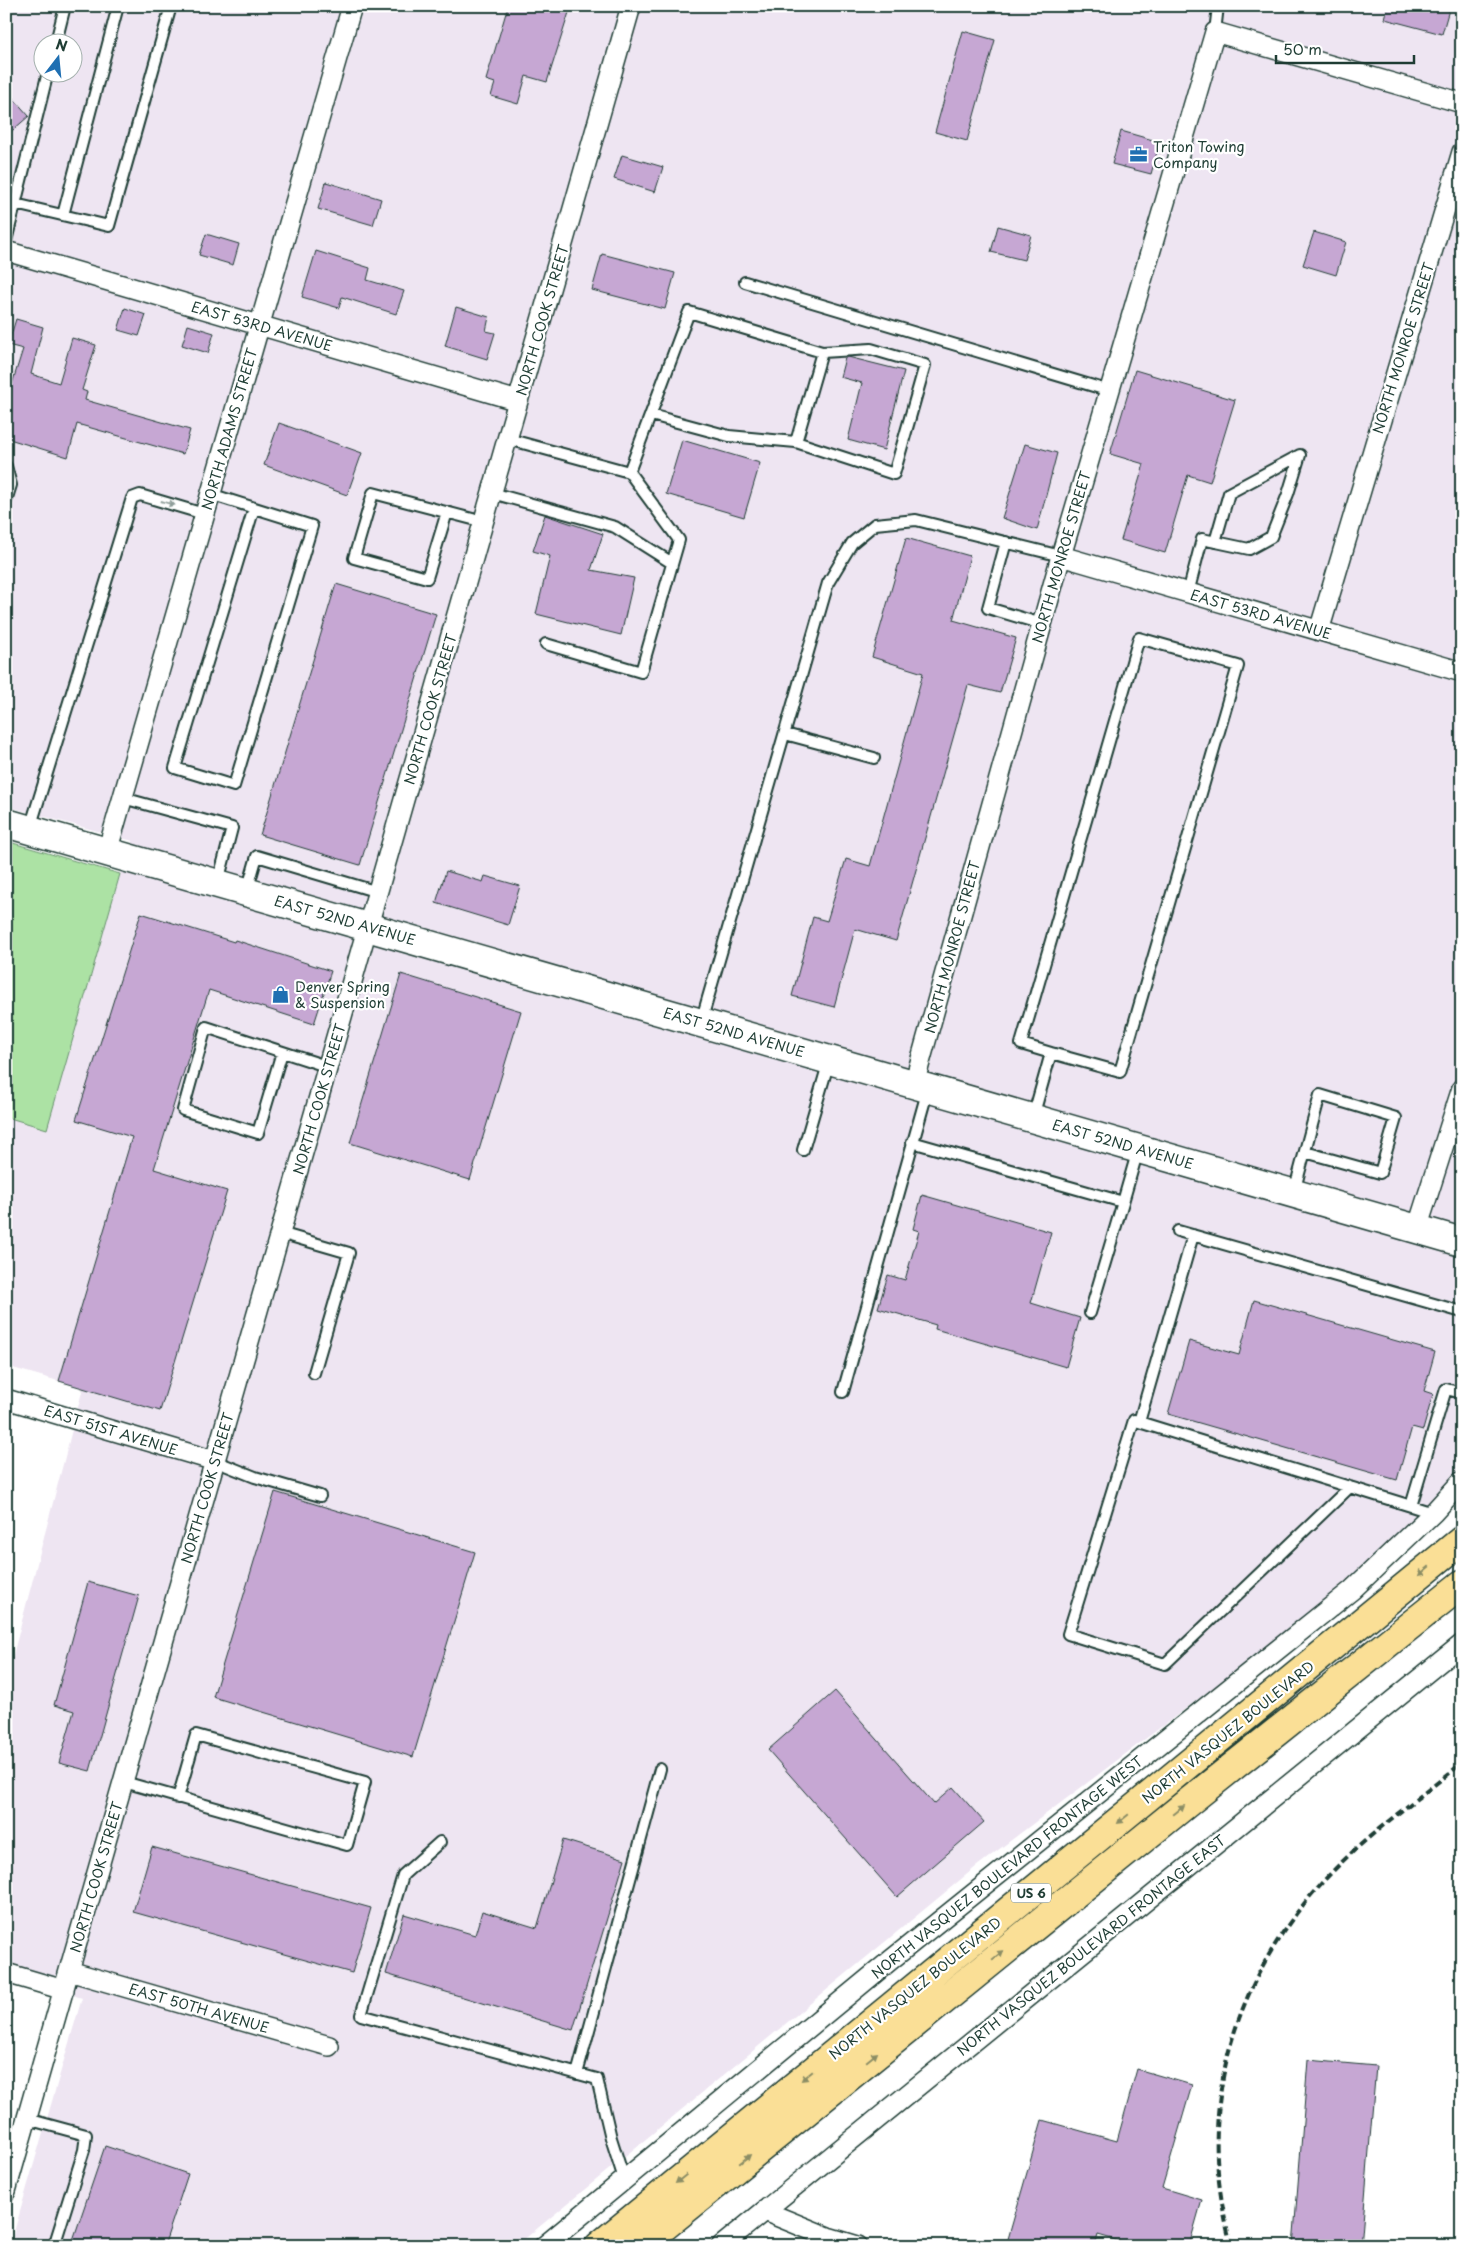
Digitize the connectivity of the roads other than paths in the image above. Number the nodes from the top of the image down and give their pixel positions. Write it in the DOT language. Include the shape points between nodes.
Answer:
graph roads {
  1 [pos="65,6"];
  2 [pos="118,6"];
  3 [pos="171,6"];
  4 [pos="352,6"];
  5 [pos="631,6"];
  6 [pos="1218,6"];
  7 [pos="58,32"];
  8 [pos="1215,32"];
  9 [pos="46,82"];
  10 [pos="1462,103"];
  11 [pos="1462,152"];
  12 [pos="15,204"];
  13 [pos="63,215"];
  14 [pos="6,241"];
  15 [pos="6,251"];
  16 [pos="745,282"];
  17 [pos="258,325"];
  18 [pos="822,352"];
  19 [pos="1110,391"];
  20 [pos="518,401"];
  21 [pos="651,415"];
  22 [pos="508,439"];
  23 [pos="796,442"];
  24 [pos="6,466"];
  25 [pos="630,472"];
  26 [pos="492,493"];
  27 [pos="210,494"];
  28 [pos="6,501"];
  29 [pos="254,508"];
  30 [pos="447,512"];
  31 [pos="204,514"];
  32 [pos="484,522"];
  33 [pos="1006,542"];
  34 [pos="1215,542"];
  35 [pos="1061,556"];
  36 [pos="672,564"];
  37 [pos="1188,593"];
  38 [pos="1042,624"];
  39 [pos="1319,631"];
  40 [pos="546,644"];
  41 [pos="1462,672"];
  42 [pos="785,734"];
  43 [pos="874,758"];
  44 [pos="123,798"];
  45 [pos="18,826"];
  46 [pos="107,852"];
  47 [pos="217,884"];
  48 [pos="246,892"];
  49 [pos="378,892"];
  50 [pos="368,927"];
  51 [pos="701,1022"];
  52 [pos="282,1052"];
  53 [pos="1051,1053"];
  54 [pos="829,1060"];
  55 [pos="329,1067"];
  56 [pos="921,1086"];
  57 [pos="1462,1088"];
  58 [pos="1032,1118"];
  59 [pos="912,1142"];
  60 [pos="1139,1149"];
  61 [pos="803,1150"];
  62 [pos="1305,1152"];
  63 [pos="1293,1193"];
  64 [pos="1123,1202"];
  65 [pos="1417,1229"];
  66 [pos="1178,1231"];
  67 [pos="280,1233"];
  68 [pos="1194,1235"];
  69 [pos="1462,1242"];
  70 [pos="1462,1312"];
  71 [pos="1090,1313"];
  72 [pos="314,1373"];
  73 [pos="843,1392"];
  74 [pos="1462,1393"];
  75 [pos="6,1398"];
  76 [pos="1139,1422"];
  77 [pos="215,1461"];
  78 [pos="1462,1481"];
  79 [pos="1350,1487"];
  80 [pos="320,1496"];
  81 [pos="1411,1506"];
  82 [pos="1433,1513"];
  83 [pos="1462,1540"];
  84 [pos="1462,1584"];
  85 [pos="1462,1644"];
  86 [pos="660,1769"];
  87 [pos="124,1782"];
  88 [pos="178,1798"];
  89 [pos="440,1842"];
  90 [pos="69,1971"];
  91 [pos="6,1973"];
  92 [pos="64,1990"];
  93 [pos="329,2046"];
  94 [pos="578,2074"];
  95 [pos="27,2119"];
  96 [pos="624,2179"];
  97 [pos="6,2191"];
  98 [pos="764,2211"];
  99 [pos="849,2245"];
  100 [pos="54,2246"];
  101 [pos="544,2246"];
  102 [pos="600,2246"];
  103 [pos="640,2246"];
  104 [pos="721,2246"];
  1 -- 7 [label="lane"];
  2 -- 13 [label="lane"];
  3 -- 13 [label="lane" via="109,226"];
  4 -- 17 [label="street, NORTH ADAMS STREET"];
  5 -- 20 [label="street, NORTH COOK STREET"];
  6 -- 8 [label="lane"];
  8 -- 10 [label="street"];
  8 -- 19 [label="street, NORTH MONROE STREET"];
  9 -- 12 [label="lane"];
  11 -- 39 [label="street, NORTH MONROE STREET"];
  12 -- 13 [label="lane"];
  12 -- 14 [label="lane"];
  15 -- 17 [label="street, EAST 53RD AVENUE"];
  16 -- 19 [label="lane"];
  17 -- 20 [label="street, EAST 53RD AVENUE"];
  17 -- 27 [label="street, NORTH ADAMS STREET"];
  18 -- 21 [label="lane" via="689,312"];
  18 -- 23 [label="lane"];
  18 -- 23 [label="lane" via="871,349 925,365 894,474"];
  19 -- 35 [label="street, NORTH MONROE STREET"];
  20 -- 22 [label="street, NORTH COOK STREET"];
  21 -- 23 [label="lane" via="729,436"];
  21 -- 25 [label="lane"];
  22 -- 25 [label="lane"];
  22 -- 26 [label="street, NORTH COOK STREET"];
  24 -- 28 [label="lane" via="11,486"];
  25 -- 36 [label="lane" via="679,540"];
  26 -- 32 [label="street, NORTH COOK STREET"];
  26 -- 36 [label="lane" via="615,528"];
  27 -- 29 [label="lane"];
  27 -- 31 [label="street, NORTH ADAMS STREET"];
  29 -- 29 [label="lane" via="312,526 234,786 175,768"];
  30 -- 30 [label="lane" via="373,493 354,558 427,578"];
  30 -- 32 [label="lane"];
  31 -- 44 [label="street, NORTH ADAMS STREET"];
  45 -- 31 [label="lane, one-way" via="132,498 140,495"];
  32 -- 49 [label="street, NORTH COOK STREET"];
  33 -- 35 [label="lane"];
  33 -- 38 [label="lane" via="988,608"];
  33 -- 42 [label="lane" via="916,520 875,524 852,543 828,583"];
  34 -- 34 [label="lane" via="1249,549 1270,537 1300,455 1229,493"];
  34 -- 37 [label="lane" via="1202,539"];
  35 -- 37 [label="street, EAST 53RD AVENUE"];
  35 -- 38 [label="street, NORTH MONROE STREET"];
  36 -- 40 [label="lane" via="641,672"];
  37 -- 39 [label="street, EAST 53RD AVENUE"];
  38 -- 56 [label="street, NORTH MONROE STREET"];
  39 -- 41 [label="street, EAST 53RD AVENUE"];
  42 -- 43 [label="lane"];
  42 -- 51 [label="lane"];
  44 -- 46 [label="street, NORTH ADAMS STREET"];
  44 -- 47 [label="lane" via="232,828"];
  45 -- 46 [label="street, EAST 52ND AVENUE"];
  46 -- 47 [label="street, EAST 52ND AVENUE"];
  47 -- 48 [label="street, EAST 52ND AVENUE"];
  48 -- 49 [label="lane" via="257,856"];
  48 -- 50 [label="street, EAST 52ND AVENUE"];
  49 -- 50 [label="street, NORTH COOK STREET"];
  50 -- 51 [label="street, EAST 52ND AVENUE"];
  50 -- 55 [label="street, NORTH COOK STREET"];
  51 -- 54 [label="street, EAST 52ND AVENUE"];
  52 -- 52 [label="lane" via="206,1027 183,1110 258,1133"];
  52 -- 55 [label="lane"];
  53 -- 53 [label="lane" via="1021,1044 1139,638 1238,666 1120,1072"];
  53 -- 58 [label="lane"];
  54 -- 56 [label="street, EAST 52ND AVENUE"];
  54 -- 61 [label="lane"];
  55 -- 67 [label="street, NORTH COOK STREET"];
  56 -- 58 [label="street, EAST 52ND AVENUE"];
  56 -- 59 [label="lane"];
  57 -- 65 [label="street"];
  58 -- 60 [label="street, EAST 52ND AVENUE"];
  59 -- 64 [label="lane"];
  59 -- 73 [label="lane"];
  60 -- 63 [label="street, EAST 52ND AVENUE"];
  60 -- 64 [label="lane"];
  62 -- 62 [label="lane" via="1320,1095 1396,1118 1380,1173"];
  62 -- 63 [label="lane"];
  63 -- 65 [label="street, EAST 52ND AVENUE"];
  64 -- 71 [label="lane"];
  65 -- 69 [label="street, EAST 52ND AVENUE"];
  66 -- 68 [label="lane"];
  67 -- 72 [label="lane" via="349,1253"];
  67 -- 77 [label="street, NORTH COOK STREET"];
  68 -- 70 [label="lane"];
  68 -- 76 [label="lane"];
  74 -- 81 [label="lane" via="1446,1389"];
  75 -- 77 [label="street, EAST 51ST AVENUE"];
  76 -- 79 [label="lane"];
  76 -- 79 [label="lane" via="1134,1420 1068,1634 1148,1659 1165,1664"];
  77 -- 80 [label="lane" via="255,1477"];
  77 -- 87 [label="street, NORTH COOK STREET"];
  78 -- 82 [label="street, NORTH VASQUEZ BOULEVARD FRONTAGE WEST"];
  79 -- 81 [label="lane"];
  81 -- 82 [label="lane"];
  82 -- 96 [label="street, NORTH VASQUEZ BOULEVARD FRONTAGE WEST" via="1352,1590"];
  83 -- 102 [label="highway, NORTH VASQUEZ BOULEVARD / US 6, one-way"];
  103 -- 84 [label="highway, NORTH VASQUEZ BOULEVARD / US 6, one-way"];
  85 -- 98 [label="street, NORTH VASQUEZ BOULEVARD FRONTAGE EAST"];
  86 -- 94 [label="lane"];
  87 -- 88 [label="lane"];
  87 -- 90 [label="street, NORTH COOK STREET"];
  88 -- 88 [label="lane" via="347,1845 365,1782 196,1735"];
  89 -- 94 [label="lane" via="403,1875 361,2015"];
  90 -- 92 [label="street, NORTH COOK STREET"];
  90 -- 93 [label="street, EAST 50TH AVENUE"];
  91 -- 92 [label="street"];
  92 -- 95 [label="street, NORTH COOK STREET"];
  94 -- 96 [label="lane" via="597,2079"];
  95 -- 97 [label="street, NORTH COOK STREET"];
  95 -- 100 [label="lane" via="86,2135"];
  96 -- 101 [label="street, NORTH VASQUEZ BOULEVARD FRONTAGE WEST"];
  98 -- 99 [label="street"];
  98 -- 104 [label="street, NORTH VASQUEZ BOULEVARD FRONTAGE EAST"];
}
